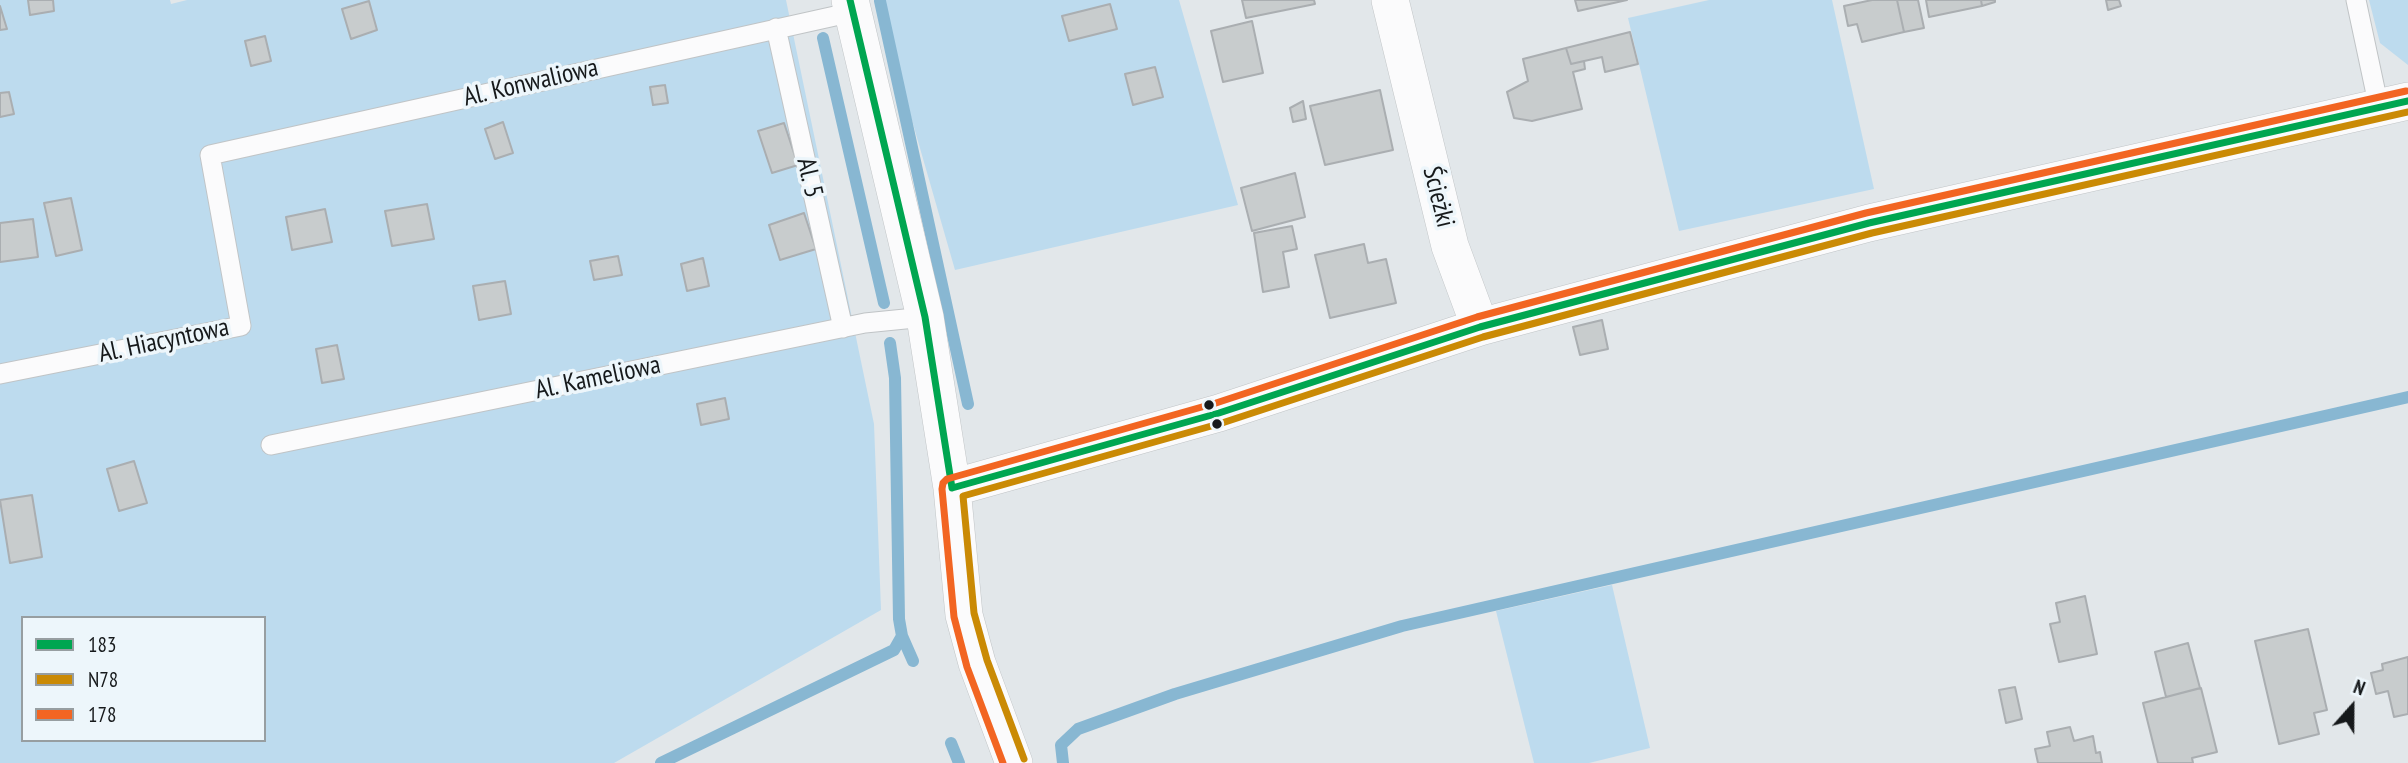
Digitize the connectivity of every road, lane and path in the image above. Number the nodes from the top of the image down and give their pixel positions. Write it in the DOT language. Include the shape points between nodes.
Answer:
graph roads {
  1 [pos="1390,0"];
  2 [pos="2356,0"];
  3 [pos="851,6"];
  4 [pos="776,28"];
  5 [pos="2393,105"];
  6 [pos="210,155"];
  7 [pos="925,317"];
  8 [pos="1480,327"];
  9 [pos="843,328"];
  10 [pos="0,374"];
  11 [pos="271,445"];
  12 [pos="952,488"];
  13 [pos="1014,763"];
  1 -- 8 [label="street, Ścieżki" via="1450,246"];
  2 -- 5 [label="lane"];
  3 -- 4 [label="lane, Al. Konwaliowa"];
  3 -- 7 [label="street"];
  4 -- 6 [label="lane, Al. Konwaliowa"];
  4 -- 9 [label="lane, Al. 5"];
  5 -- 8 [label="street" via="1869,223"];
  6 -- 10 [label="lane, Al. Hiacyntowa" via="241,326"];
  7 -- 9 [label="lane, Al. Kameliowa"];
  7 -- 12 [label="street"];
  8 -- 12 [label="street" via="1219,413"];
  9 -- 11 [label="lane, Al. Kameliowa"];
  12 -- 13 [label="street" via="964,615"];
}
